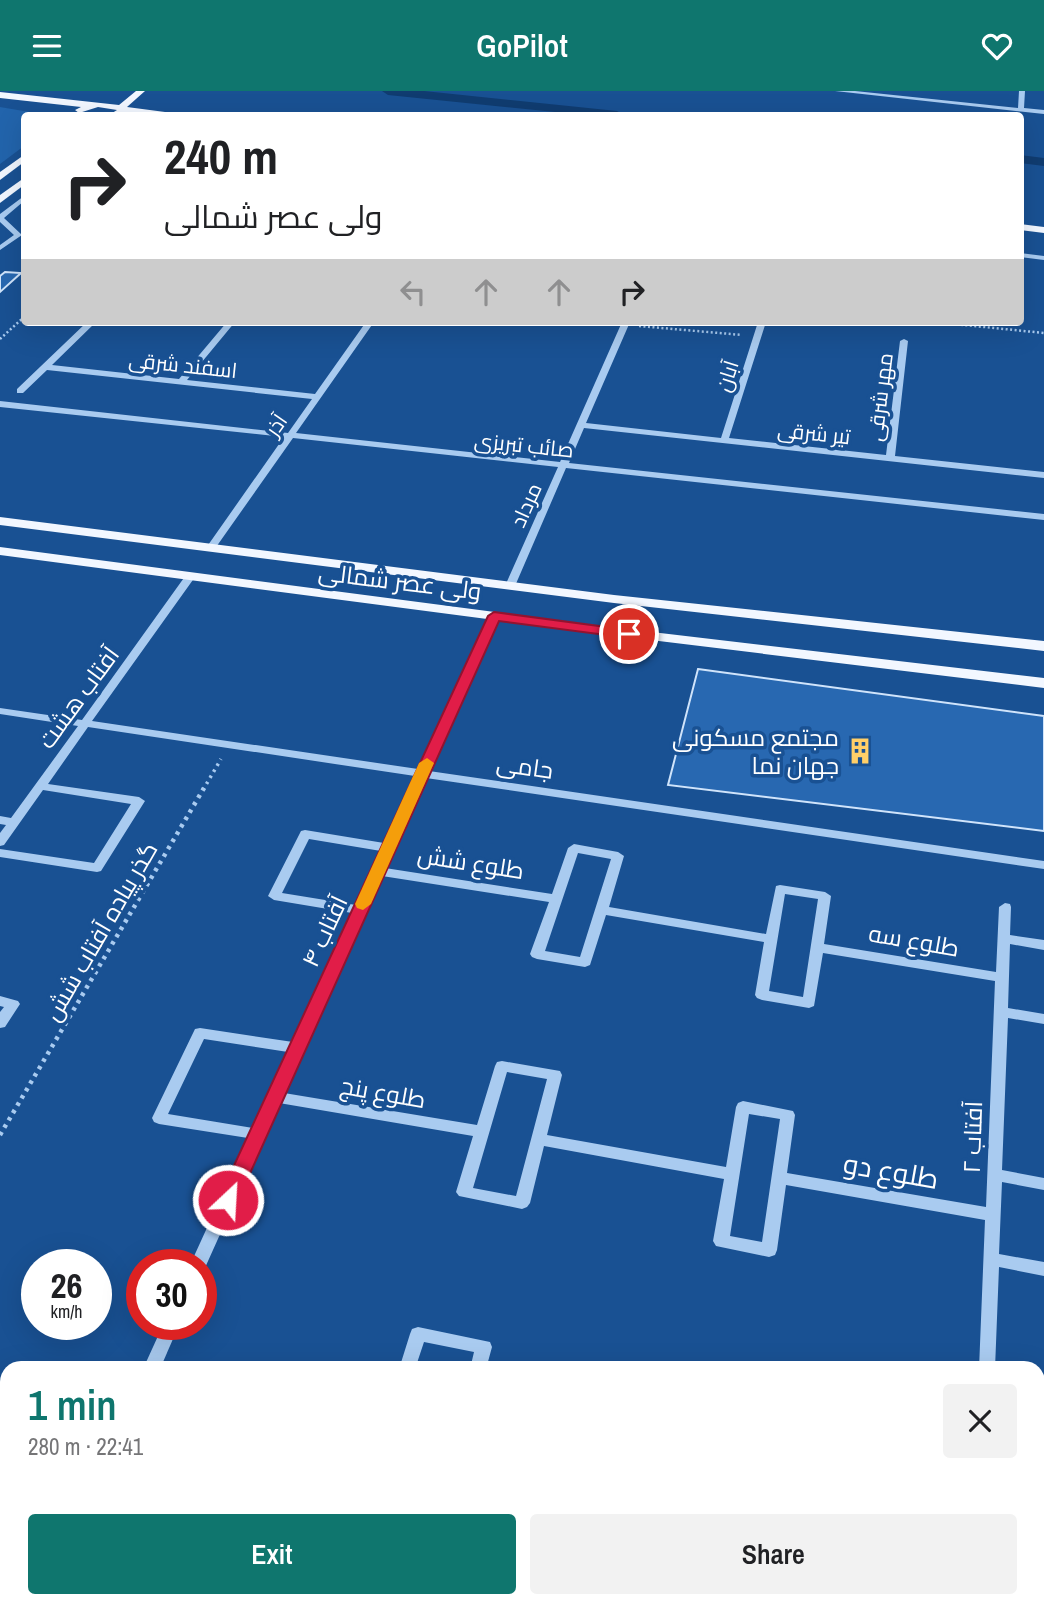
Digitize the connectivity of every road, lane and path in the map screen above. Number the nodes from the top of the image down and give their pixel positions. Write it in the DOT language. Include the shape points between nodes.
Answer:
graph roads {
  1 [pos="141,91"];
  2 [pos="838,91"];
  3 [pos="929,91"];
  4 [pos="1022,91"];
  5 [pos="0,96"];
  6 [pos="108,98"];
  7 [pos="927,100"];
  8 [pos="0,102"];
  9 [pos="94,105"];
  10 [pos="121,108"];
  11 [pos="1021,110"];
  12 [pos="66,112"];
  13 [pos="79,112"];
  14 [pos="116,112"];
  15 [pos="146,112"];
  16 [pos="1044,112"];
  17 [pos="21,161"];
  18 [pos="0,177"];
  19 [pos="21,183"];
  20 [pos="0,200"];
  21 [pos="21,200"];
  22 [pos="0,218"];
  23 [pos="1024,218"];
  24 [pos="1044,221"];
  25 [pos="1024,228"];
  26 [pos="1044,230"];
  27 [pos="0,249"];
  28 [pos="1024,256"];
  29 [pos="1044,258"];
  30 [pos="21,320"];
  31 [pos="88,326"];
  32 [pos="228,326"];
  33 [pos="367,326"];
  34 [pos="624,326"];
  35 [pos="654,326"];
  36 [pos="761,326"];
  37 [pos="974,326"];
  38 [pos="1044,333"];
  39 [pos="758,337"];
  40 [pos="0,339"];
  41 [pos="904,341"];
  42 [pos="45,367"];
  43 [pos="181,382"];
  44 [pos="20,391"];
  45 [pos="317,397"];
  46 [pos="0,404"];
  47 [pos="580,425"];
  48 [pos="289,437"];
  49 [pos="724,441"];
  50 [pos="890,459"];
  51 [pos="562,466"];
  52 [pos="1044,475"];
  53 [pos="1044,517"];
  54 [pos="0,521"];
  55 [pos="211,548"];
  56 [pos="0,551"];
  57 [pos="190,577"];
  58 [pos="510,586"];
  59 [pos="494,616"];
  60 [pos="1044,646"];
  61 [pos="1044,683"];
  62 [pos="0,711"];
  63 [pos="85,724"];
  64 [pos="230,744"];
  65 [pos="422,772"];
  66 [pos="40,786"];
  67 [pos="0,820"];
  68 [pos="14,822"];
  69 [pos="0,842"];
  70 [pos="389,848"];
  71 [pos="0,853"];
  72 [pos="1044,865"];
  73 [pos="378,871"];
  74 [pos="556,899"];
  75 [pos="1005,907"];
  76 [pos="360,910"];
  77 [pos="601,910"];
  78 [pos="771,939"];
  79 [pos="1004,939"];
  80 [pos="1044,945"];
  81 [pos="817,947"];
  82 [pos="1003,978"];
  83 [pos="0,1001"];
  84 [pos="1002,1012"];
  85 [pos="1044,1019"];
  86 [pos="0,1023"];
  87 [pos="297,1048"];
  88 [pos="275,1097"];
  89 [pos="482,1132"];
  90 [pos="258,1134"];
  91 [pos="0,1135"];
  92 [pos="538,1139"];
  93 [pos="732,1174"];
  94 [pos="995,1175"];
  95 [pos="779,1178"];
  96 [pos="1044,1184"];
  97 [pos="993,1215"];
  98 [pos="205,1249"];
  99 [pos="991,1259"];
  100 [pos="1044,1269"];
  101 [pos="164,1340"];
  102 [pos="155,1361"];
  103 [pos="409,1361"];
  104 [pos="480,1361"];
  105 [pos="987,1361"];
  1 -- 10 [label="main road"];
  2 -- 7 [label="street"];
  3 -- 7 [label="street"];
  4 -- 11 [label="street"];
  5 -- 9 [label="main road"];
  6 -- 9 [label="main road"];
  7 -- 11 [label="street"];
  8 -- 12 [label="main road"];
  9 -- 10 [label="main road"];
  9 -- 13 [label="main road"];
  10 -- 14 [label="main road"];
  10 -- 15 [label="main road"];
  11 -- 16 [label="street"];
  17 -- 18 [label="main road"];
  19 -- 20 [label="main road"];
  21 -- 22 [label="street"];
  22 -- 27 [label="street" via="18,236"];
  23 -- 24 [label="main road"];
  25 -- 26 [label="main road"];
  28 -- 29 [label="street"];
  30 -- 40 [label="path"];
  31 -- 42 [label="street"];
  32 -- 43 [label="street"];
  33 -- 45 [label="street, آذر"];
  34 -- 47 [label="street, مرداد"];
  35 -- 39 [label="path"];
  36 -- 39 [label="street, آبان"];
  37 -- 38 [label="path"];
  39 -- 49 [label="street, آبان"];
  41 -- 50 [label="street, مهر شرقی"];
  42 -- 43 [label="street, اسفند شرقی"];
  42 -- 44 [label="street"];
  43 -- 45 [label="street, اسفند شرقی"];
  45 -- 48 [label="street, آذر"];
  46 -- 48 [label="street, صائب تبریزی"];
  47 -- 49 [label="street, تیر شرقی"];
  47 -- 51 [label="street, مرداد"];
  48 -- 51 [label="street, صائب تبریزی"];
  48 -- 55 [label="street, آذر"];
  49 -- 50 [label="street, تیر شرقی"];
  50 -- 52 [label="street, تیر شرقی"];
  51 -- 53 [label="street, صائب تبریزی"];
  51 -- 58 [label="street, مرداد"];
  54 -- 55 [label="main road, ولی عصر شمالی"];
  55 -- 58 [label="main road, ولی عصر شمالی"];
  56 -- 57 [label="main road, ولی عصر شمالی"];
  57 -- 59 [label="main road, ولی عصر شمالی"];
  57 -- 63 [label="street, آفتاب هشت"];
  58 -- 60 [label="main road, ولی عصر شمالی"];
  59 -- 61 [label="main road, ولی عصر شمالی"];
  59 -- 65 [label="street, آفتاب ۴"];
  62 -- 63 [label="street, جامی"];
  63 -- 64 [label="street, جامی"];
  63 -- 66 [label="street, آفتاب هشت"];
  64 -- 65 [label="street, جامی"];
  64 -- 91 [label="path, گذر پیاده آفتاب شش"];
  65 -- 70 [label="street, آفتاب ۴"];
  65 -- 72 [label="street, جامی"];
  66 -- 68 [label="street, آفتاب هشت"];
  66 -- 71 [label="street" via="139,801 97,868"];
  67 -- 68 [label="street"];
  68 -- 69 [label="street, آفتاب هشت"];
  70 -- 73 [label="street, آفتاب ۴"];
  70 -- 76 [label="street" via="305,834 274,896"];
  73 -- 74 [label="street, طلوع شش"];
  73 -- 76 [label="street, آفتاب ۴"];
  74 -- 77 [label="street" via="574,848 618,856"];
  74 -- 77 [label="street" via="537,954 584,962"];
  75 -- 79 [label="street, آفتاب ۲"];
  76 -- 87 [label="street, آفتاب ۴"];
  77 -- 78 [label="street"];
  78 -- 81 [label="street" via="780,889 825,896"];
  78 -- 81 [label="street" via="762,995 809,1003"];
  79 -- 80 [label="street"];
  79 -- 82 [label="street, آفتاب ۲"];
  81 -- 82 [label="street, طلوع سه"];
  82 -- 84 [label="street, آفتاب ۲"];
  83 -- 86 [label="street" via="13,1004"];
  84 -- 85 [label="street"];
  84 -- 94 [label="street, آفتاب ۲"];
  87 -- 88 [label="street, آفتاب ۴"];
  87 -- 90 [label="street" via="200,1033 159,1118"];
  88 -- 89 [label="street, طلوع پنج"];
  88 -- 90 [label="street, آفتاب ۴"];
  89 -- 92 [label="street" via="464,1192 522,1203"];
  89 -- 92 [label="street" via="502,1066 555,1075"];
  90 -- 98 [label="street, آفتاب ۴"];
  92 -- 93 [label="street"];
  93 -- 95 [label="street" via="743,1107 788,1115"];
  93 -- 95 [label="street" via="721,1241 769,1250"];
  94 -- 96 [label="street"];
  94 -- 97 [label="street, آفتاب ۲"];
  95 -- 97 [label="street, طلوع دو"];
  97 -- 99 [label="street, آفتاب ۲"];
  99 -- 100 [label="street"];
  99 -- 105 [label="street, آفتاب ۲"];
  101 -- 102 [label="street"];
  103 -- 104 [label="street" via="418,1333 484,1347"];
}
